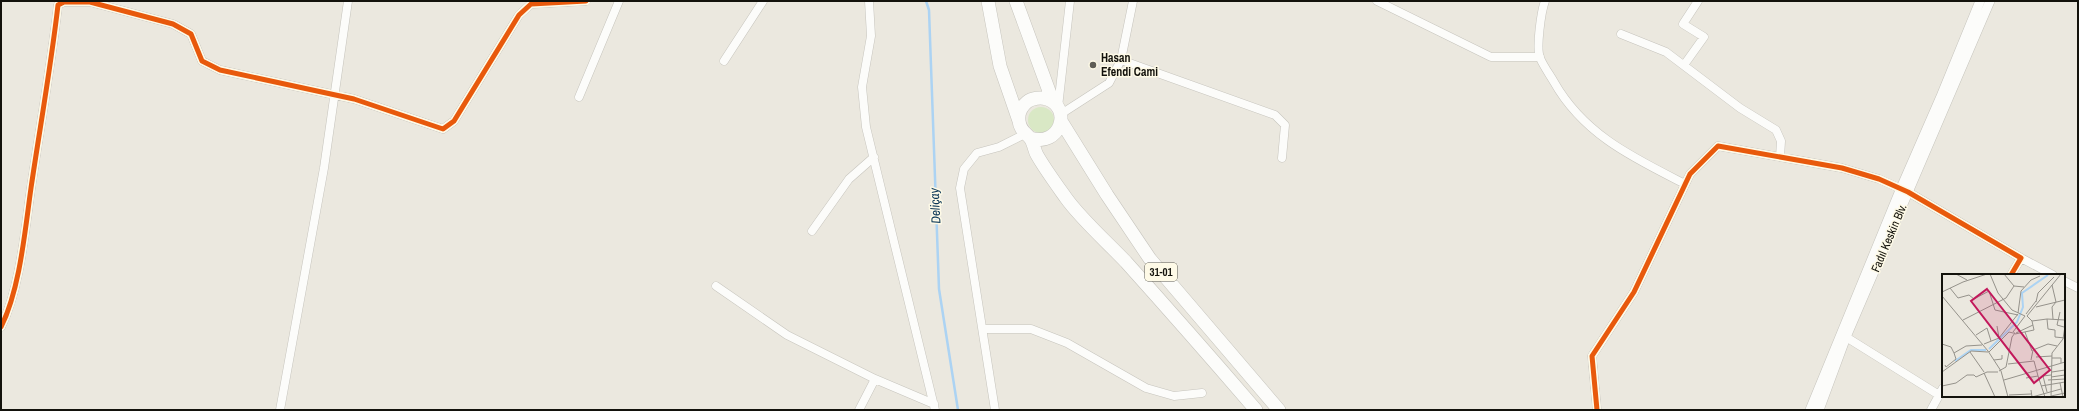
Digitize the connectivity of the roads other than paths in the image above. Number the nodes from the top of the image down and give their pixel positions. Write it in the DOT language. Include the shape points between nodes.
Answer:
graph roads {
  1 [pos="348,1"];
  2 [pos="586,1"];
  3 [pos="619,1"];
  4 [pos="762,1"];
  5 [pos="869,1"];
  6 [pos="988,1"];
  7 [pos="1016,1"];
  8 [pos="1070,1"];
  9 [pos="1133,1"];
  10 [pos="1377,1"];
  11 [pos="1544,1"];
  12 [pos="1698,1"];
  13 [pos="1980,1"];
  14 [pos="1990,1"];
  15 [pos="1621,34"];
  16 [pos="1540,57"];
  17 [pos="1121,60"];
  18 [pos="724,61"];
  19 [pos="1684,66"];
  20 [pos="335,95"];
  21 [pos="579,97"];
  22 [pos="1058,111"];
  23 [pos="1019,121"];
  24 [pos="1027,136"];
  25 [pos="874,157"];
  26 [pos="1780,157"];
  27 [pos="1282,158"];
  28 [pos="1685,184"];
  29 [pos="1905,190"];
  30 [pos="812,231"];
  31 [pos="2021,258"];
  32 [pos="2012,274"];
  33 [pos="2051,274"];
  34 [pos="2065,282"];
  35 [pos="716,286"];
  36 [pos="2078,288"];
  37 [pos="1,327"];
  38 [pos="983,329"];
  39 [pos="1846,337"];
  40 [pos="875,379"];
  41 [pos="1941,391"];
  42 [pos="1202,393"];
  43 [pos="935,407"];
  44 [pos="280,410"];
  45 [pos="859,410"];
  46 [pos="995,410"];
  47 [pos="1256,410"];
  48 [pos="1279,410"];
  49 [pos="1597,410"];
  50 [pos="1810,410"];
  51 [pos="1818,410"];
  52 [pos="1931,410"];
  1 -- 20 [label="street"];
  2 -- 20 [label="street" via="531,4 519,14 454,121 443,128"];
  3 -- 21 [label="street"];
  4 -- 18 [label="street"];
  5 -- 25 [label="street" via="871,36 862,87 866,128"];
  6 -- 23 [label="highway" via="1000,66"];
  7 -- 22 [label="highway, 31-01"];
  8 -- 22 [label="street"];
  9 -- 17 [label="street"];
  10 -- 16 [label="street" via="1491,57"];
  11 -- 16 [label="street" via="1540,14"];
  12 -- 19 [label="street" via="1683,24 1704,37"];
  13 -- 29 [label="street, Fadıl Keskin Blv."];
  14 -- 29 [label="street, Fadıl Keskin Blv."];
  15 -- 19 [label="street" via="1666,52"];
  16 -- 28 [label="street" via="1564,101 1591,129 1636,159"];
  17 -- 22 [label="street" via="1109,83"];
  17 -- 27 [label="street" via="1275,115 1285,125"];
  19 -- 26 [label="street" via="1740,108 1776,130 1781,141"];
  20 -- 37 [label="street" via="220,70 202,61 191,34 173,24 90,2 64,2 58,5 24,236 14,287"];
  20 -- 44 [label="street"];
  22 -- 23 [label="highway" via="1047,99 1033,99 1022,108"];
  22 -- 24 [label="highway" via="1060,127 1050,138 1037,140"];
  22 -- 48 [label="highway, 31-01" via="1107,196 1150,259"];
  23 -- 24 [label="highway"];
  24 -- 38 [label="street" via="977,153 964,169 960,188"];
  24 -- 47 [label="highway, 31-01" via="1066,199"];
  25 -- 30 [label="street" via="849,179"];
  25 -- 43 [label="street"];
  26 -- 28 [label="street" via="1718,146 1690,174"];
  26 -- 29 [label="street" via="1842,168"];
  28 -- 49 [label="street" via="1634,292 1592,356"];
  29 -- 31 [label="street"];
  29 -- 39 [label="street, Fadıl Keskin Blv."];
  29 -- 50 [label="street, Fadıl Keskin Blv."];
  31 -- 32 [label="street"];
  31 -- 33 [label="street"];
  34 -- 36 [label="street"];
  35 -- 40 [label="street" via="787,335"];
  38 -- 42 [label="street" via="1031,329 1067,343 1146,388 1174,396"];
  38 -- 46 [label="street"];
  39 -- 41 [label="street"];
  39 -- 51 [label="street, Fadıl Keskin Blv."];
  40 -- 43 [label="street"];
  40 -- 45 [label="street"];
  41 -- 52 [label="street"];
}
